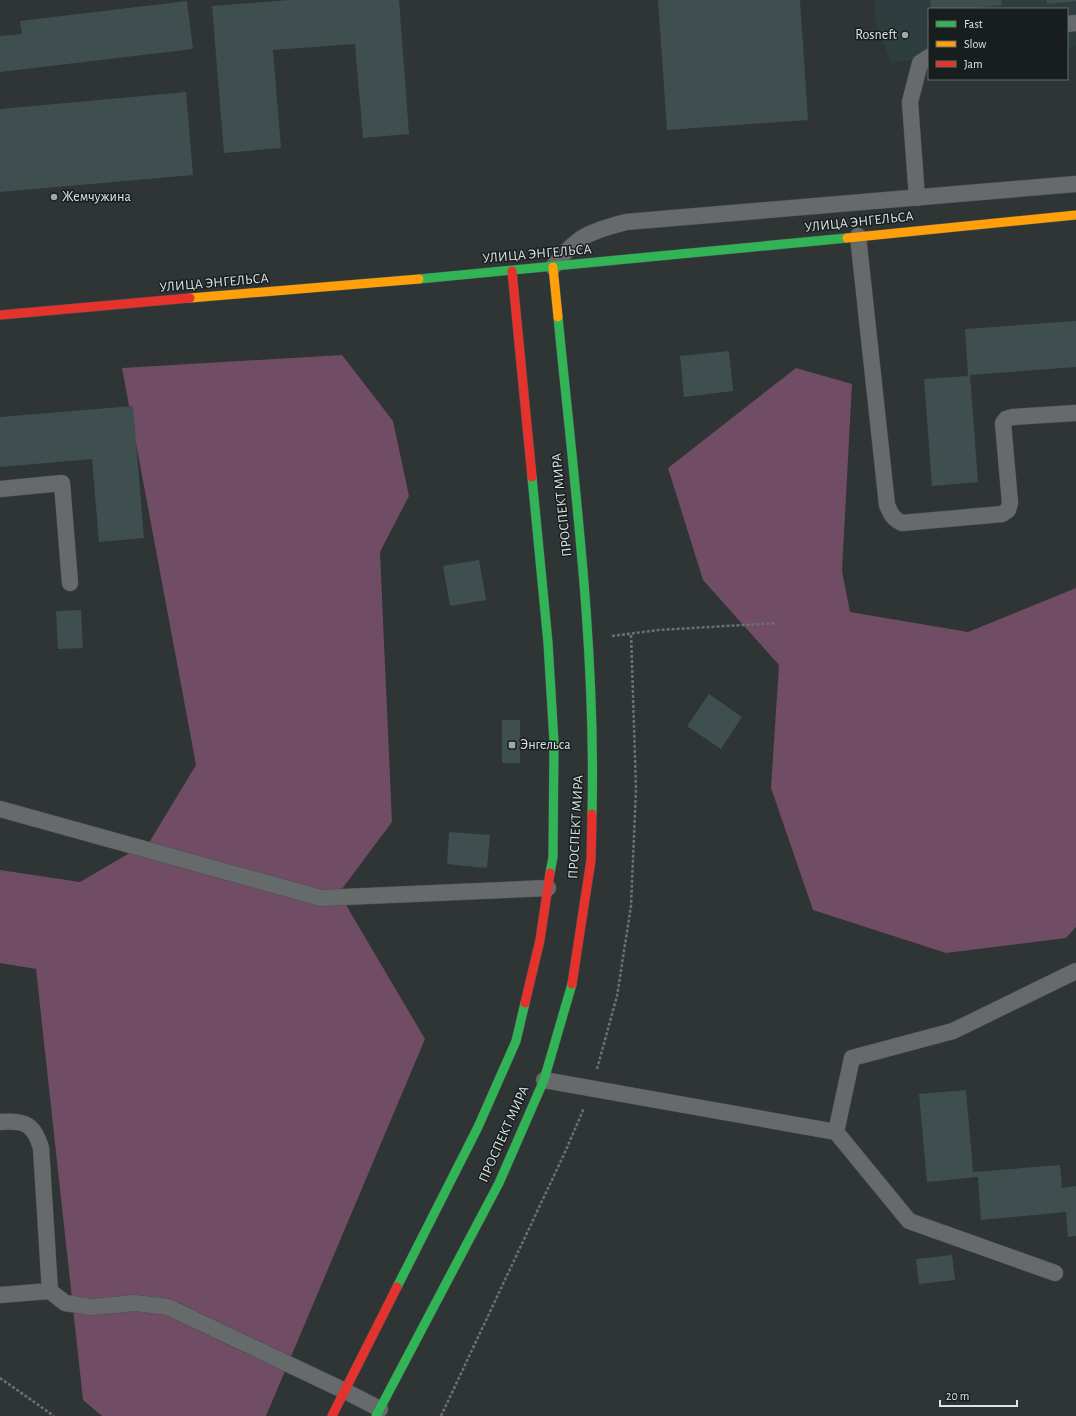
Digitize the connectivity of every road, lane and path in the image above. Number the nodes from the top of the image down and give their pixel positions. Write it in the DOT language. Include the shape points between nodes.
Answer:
graph roads {
  1 [pos="928,58"];
  2 [pos="1076,184"];
  3 [pos="917,198"];
  4 [pos="1076,215"];
  5 [pos="858,236"];
  6 [pos="553,267"];
  7 [pos="512,271"];
  8 [pos="0,315"];
  9 [pos="1076,413"];
  10 [pos="0,489"];
  11 [pos="70,583"];
  12 [pos="777,623"];
  13 [pos="589,639"];
  14 [pos="0,809"];
  15 [pos="548,888"];
  16 [pos="1076,972"];
  17 [pos="544,1080"];
  18 [pos="0,1122"];
  19 [pos="836,1132"];
  20 [pos="1055,1273"];
  21 [pos="50,1291"];
  22 [pos="0,1295"];
  23 [pos="0,1378"];
  24 [pos="345,1391"];
  25 [pos="378,1412"];
  26 [pos="54,1416"];
  27 [pos="332,1416"];
  1 -- 3 [label="lane" via="920,62 910,102"];
  2 -- 3 [label="lane"];
  3 -- 6 [label="lane" via="626,222 593,230 568,248"];
  4 -- 5 [label="street, УЛИЦА ЭНГЕЛЬСА"];
  5 -- 6 [label="street, УЛИЦА ЭНГЕЛЬСА"];
  5 -- 9 [label="lane" via="887,505 895,520 902,523 1002,514 1008,510 1010,503 1003,423 1013,417"];
  6 -- 7 [label="street, УЛИЦА ЭНГЕЛЬСА"];
  6 -- 13 [label="street, ПРОСПЕКТ МИРА"];
  7 -- 8 [label="street, УЛИЦА ЭНГЕЛЬСА"];
  7 -- 15 [label="street, ПРОСПЕКТ МИРА" via="548,643 553,727 553,857"];
  10 -- 11 [label="lane" via="62,483"];
  12 -- 13 [label="path" via="659,630"];
  13 -- 17 [label="street, ПРОСПЕКТ МИРА" via="593,768 591,860 572,985"];
  14 -- 15 [label="lane" via="321,898"];
  15 -- 24 [label="street, ПРОСПЕКТ МИРА" via="540,940 516,1041 478,1127"];
  16 -- 19 [label="lane" via="954,1031 852,1058"];
  17 -- 19 [label="lane"];
  17 -- 25 [label="street, ПРОСПЕКТ МИРА" via="499,1183"];
  18 -- 21 [label="lane" via="27,1124 37,1133 41,1148"];
  19 -- 20 [label="lane" via="909,1221"];
  21 -- 22 [label="lane"];
  21 -- 24 [label="lane" via="65,1303 92,1307 135,1303 168,1307"];
  23 -- 26 [label="path"];
  24 -- 25 [label="lane"];
  24 -- 27 [label="street, ПРОСПЕКТ МИРА"];
}
